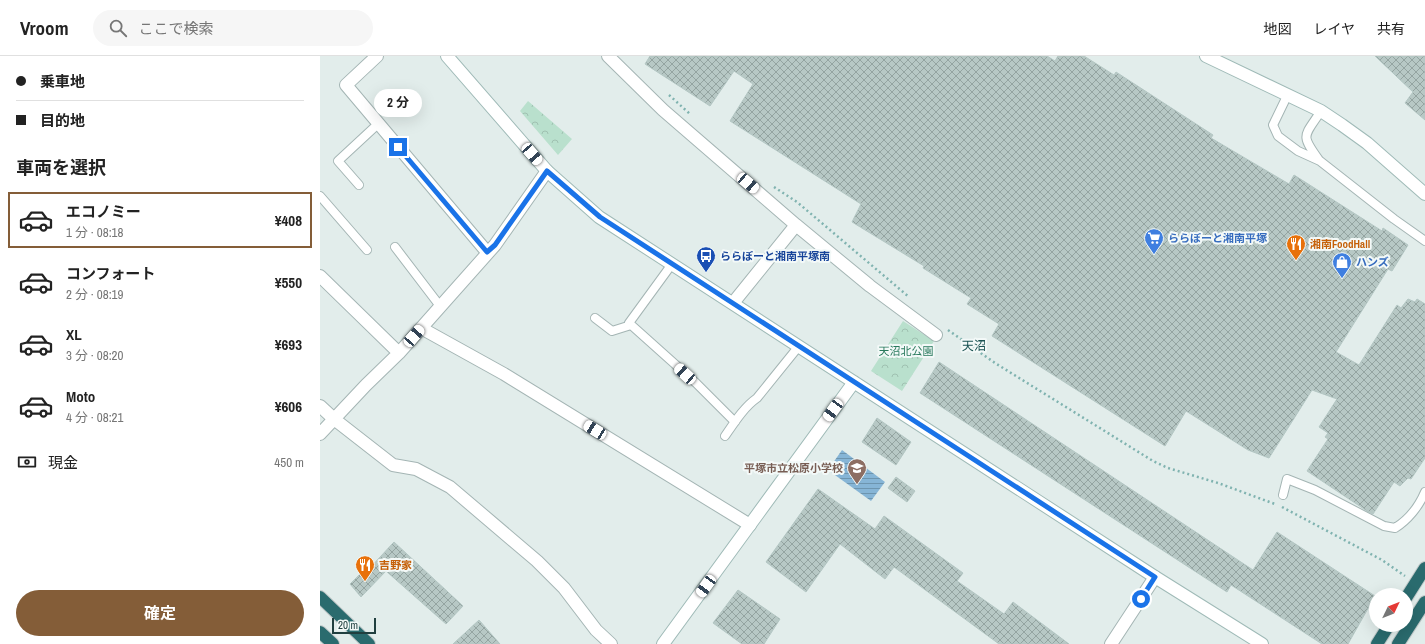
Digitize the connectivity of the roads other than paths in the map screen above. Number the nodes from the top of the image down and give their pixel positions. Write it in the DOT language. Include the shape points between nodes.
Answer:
graph roads {
  1 [pos="377,56"];
  2 [pos="447,56"];
  3 [pos="608,56"];
  4 [pos="1206,56"];
  5 [pos="1222,59"];
  6 [pos="1288,94"];
  7 [pos="1321,111"];
  8 [pos="379,123"];
  9 [pos="1320,161"];
  10 [pos="547,171"];
  11 [pos="359,185"];
  12 [pos="1425,194"];
  13 [pos="320,196"];
  14 [pos="796,225"];
  15 [pos="1425,240"];
  16 [pos="395,247"];
  17 [pos="367,250"];
  18 [pos="487,252"];
  19 [pos="672,264"];
  20 [pos="320,276"];
  21 [pos="732,303"];
  22 [pos="440,306"];
  23 [pos="595,318"];
  24 [pos="631,324"];
  25 [pos="421,328"];
  26 [pos="939,330"];
  27 [pos="799,346"];
  28 [pos="400,353"];
  29 [pos="854,382"];
  30 [pos="320,406"];
  31 [pos="334,420"];
  32 [pos="735,422"];
  33 [pos="320,434"];
  34 [pos="725,436"];
  35 [pos="1425,492"];
  36 [pos="1283,495"];
  37 [pos="750,525"];
  38 [pos="1425,568"];
  39 [pos="1155,577"];
  40 [pos="1412,588"];
  41 [pos="320,596"];
  42 [pos="1425,602"];
  43 [pos="320,632"];
  44 [pos="1384,632"];
  45 [pos="333,644"];
  46 [pos="369,644"];
  47 [pos="611,644"];
  48 [pos="663,644"];
  49 [pos="1111,644"];
  50 [pos="1262,644"];
  51 [pos="1376,644"];
  52 [pos="1398,644"];
  1 -- 8 [label="street" via="346,85"];
  2 -- 10 [label="street"];
  3 -- 14 [label="street" via="663,110"];
  4 -- 5 [label="street"];
  5 -- 6 [label="street"];
  6 -- 7 [label="street"];
  6 -- 9 [label="lane" via="1273,125 1275,132 1298,151"];
  7 -- 9 [label="lane" via="1306,134 1306,141"];
  7 -- 12 [label="street" via="1366,143"];
  8 -- 11 [label="lane" via="338,161"];
  8 -- 18 [label="street"];
  9 -- 15 [label="lane"];
  10 -- 18 [label="street" via="495,245"];
  10 -- 19 [label="street" via="600,217"];
  13 -- 17 [label="lane"];
  14 -- 21 [label="street"];
  14 -- 26 [label="street" via="870,286"];
  16 -- 22 [label="lane"];
  18 -- 22 [label="street"];
  19 -- 21 [label="street"];
  19 -- 24 [label="lane" via="629,323"];
  20 -- 28 [label="street"];
  21 -- 27 [label="street"];
  22 -- 25 [label="street"];
  23 -- 24 [label="lane" via="612,331"];
  24 -- 32 [label="lane"];
  25 -- 28 [label="street"];
  25 -- 37 [label="street" via="504,374"];
  27 -- 29 [label="street"];
  27 -- 32 [label="lane"];
  28 -- 31 [label="street"];
  29 -- 37 [label="street"];
  29 -- 39 [label="street"];
  30 -- 31 [label="street"];
  31 -- 33 [label="street"];
  31 -- 47 [label="street" via="393,465 416,469 450,487 537,560 564,588 596,630"];
  32 -- 34 [label="lane"];
  35 -- 36 [label="lane" via="1402,523 1395,528 1384,526 1287,478"];
  37 -- 48 [label="street"];
  38 -- 40 [label="highway"];
  39 -- 49 [label="street"];
  39 -- 50 [label="street"];
  41 -- 46 [label="highway"];
  42 -- 52 [label="highway"];
  43 -- 45 [label="highway"];
  44 -- 51 [label="highway"];
}
